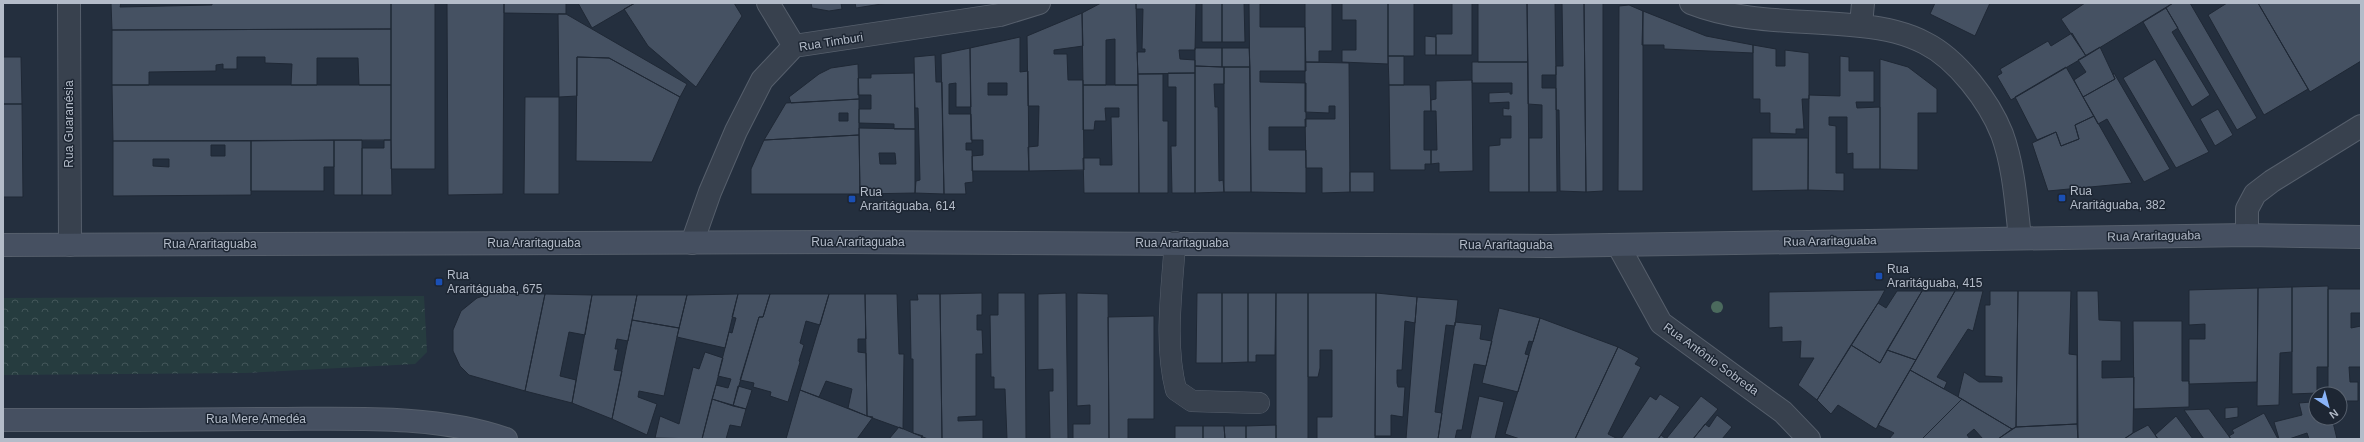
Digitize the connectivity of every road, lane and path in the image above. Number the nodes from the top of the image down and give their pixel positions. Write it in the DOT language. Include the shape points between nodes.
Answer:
graph roads {
  1 [pos="69,3"];
  2 [pos="768,3"];
  3 [pos="1039,3"];
  4 [pos="1692,3"];
  5 [pos="1863,3"];
  6 [pos="1000,9"];
  7 [pos="1861,26"];
  8 [pos="794,46"];
  9 [pos="2361,126"];
  10 [pos="2247,235"];
  11 [pos="2361,237"];
  12 [pos="2020,238"];
  13 [pos="1175,242"];
  14 [pos="692,243"];
  15 [pos="1618,244"];
  16 [pos="3,245"];
  17 [pos="70,245"];
  18 [pos="1259,404"];
  19 [pos="3,420"];
  20 [pos="506,439"];
  21 [pos="1809,439"];
  1 -- 17 [label="street, Rua Guaranésia"];
  2 -- 8 [label="street"];
  3 -- 6 [label="street, Rua Timburi"];
  4 -- 7 [label="street" via="1774,21"];
  5 -- 7 [label="street"];
  6 -- 8 [label="street, Rua Timburi"];
  7 -- 12 [label="street" via="1895,31 1926,43 1957,67 1983,98 2002,134 2014,184"];
  8 -- 14 [label="street, Rua Timburi" via="762,80 736,131"];
  9 -- 10 [label="street" via="2255,194 2247,209"];
  10 -- 11 [label="street, Rua Araritaguaba"];
  10 -- 12 [label="street, Rua Araritaguaba"];
  12 -- 15 [label="street, Rua Araritaguaba"];
  13 -- 14 [label="street, Rua Araritaguaba"];
  13 -- 15 [label="street, Rua Araritaguaba"];
  13 -- 18 [label="lane" via="1171,301 1171,371 1176,390 1192,401"];
  14 -- 17 [label="street, Rua Araritaguaba"];
  15 -- 21 [label="street, Rua Antônio Sobreda" via="1661,324 1784,412"];
  16 -- 17 [label="street, Rua Araritaguaba"];
  19 -- 20 [label="street, Rua Mere Amedéa" via="322,419 432,422 486,432"];
}
